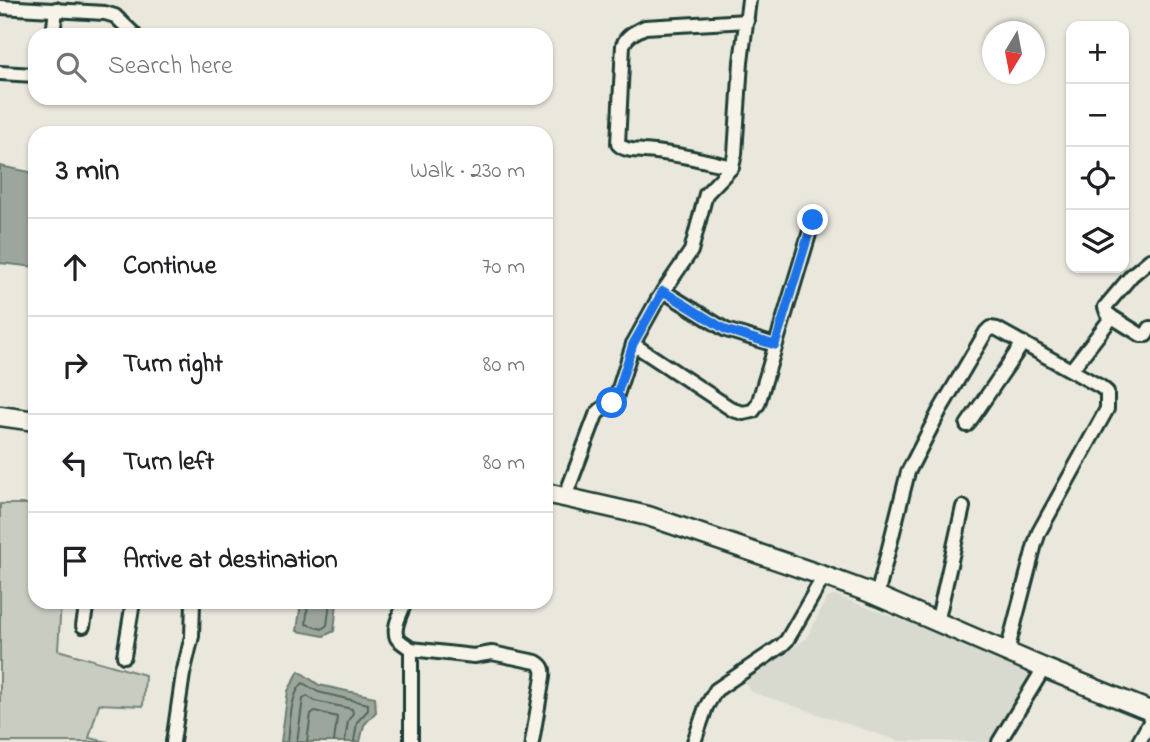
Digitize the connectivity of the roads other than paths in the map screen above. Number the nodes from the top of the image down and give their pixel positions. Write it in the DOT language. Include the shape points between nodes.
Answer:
graph roads {
  1 [pos="749,0"];
  2 [pos="0,6"];
  3 [pos="56,9"];
  4 [pos="747,21"];
  5 [pos="54,28"];
  6 [pos="128,28"];
  7 [pos="0,73"];
  8 [pos="28,75"];
  9 [pos="732,167"];
  10 [pos="813,220"];
  11 [pos="1150,260"];
  12 [pos="663,291"];
  13 [pos="1112,317"];
  14 [pos="1150,328"];
  15 [pos="1024,343"];
  16 [pos="633,344"];
  17 [pos="775,345"];
  18 [pos="1072,369"];
  19 [pos="0,416"];
  20 [pos="28,420"];
  21 [pos="967,425"];
  22 [pos="553,495"];
  23 [pos="565,497"];
  24 [pos="963,507"];
  25 [pos="824,576"];
  26 [pos="877,596"];
  27 [pos="86,609"];
  28 [pos="132,609"];
  29 [pos="193,609"];
  30 [pos="403,609"];
  31 [pos="937,623"];
  32 [pos="83,626"];
  33 [pos="411,649"];
  34 [pos="1007,652"];
  35 [pos="124,656"];
  36 [pos="1044,668"];
  37 [pos="1150,711"];
  38 [pos="1150,722"];
  39 [pos="173,742"];
  40 [pos="411,742"];
  41 [pos="533,742"];
  42 [pos="694,742"];
  43 [pos="999,742"];
  44 [pos="1139,742"];
  1 -- 4 [label="street"];
  2 -- 3 [label="street"];
  3 -- 5 [label="street"];
  3 -- 6 [label="street" via="105,13"];
  4 -- 9 [label="street"];
  4 -- 9 [label="street" via="646,27 625,39 623,46 618,144"];
  7 -- 8 [label="street"];
  9 -- 12 [label="street" via="706,194 691,251"];
  10 -- 17 [label="street"];
  11 -- 13 [label="street" via="1105,307"];
  12 -- 16 [label="street"];
  12 -- 17 [label="street" via="726,330"];
  13 -- 14 [label="street" via="1141,335"];
  13 -- 18 [label="street"];
  15 -- 18 [label="street"];
  15 -- 21 [label="street"];
  15 -- 26 [label="street" via="990,328 953,388 908,472"];
  16 -- 17 [label="street" via="743,413 758,404"];
  16 -- 23 [label="street" via="616,398 596,415"];
  18 -- 34 [label="street" via="1107,392 1107,409 1039,531"];
  19 -- 20 [label="street"];
  22 -- 23 [label="street"];
  23 -- 25 [label="street" via="648,516"];
  24 -- 31 [label="street"];
  25 -- 26 [label="street"];
  25 -- 42 [label="street" via="787,640 711,697"];
  26 -- 31 [label="street"];
  27 -- 32 [label="street"];
  28 -- 35 [label="street"];
  29 -- 39 [label="street"];
  30 -- 33 [label="street" via="396,632 398,640"];
  31 -- 34 [label="street"];
  33 -- 40 [label="street"];
  33 -- 41 [label="street" via="474,656 492,653 541,665"];
  34 -- 36 [label="street"];
  36 -- 37 [label="street"];
  36 -- 43 [label="street"];
  38 -- 44 [label="street"];
}
